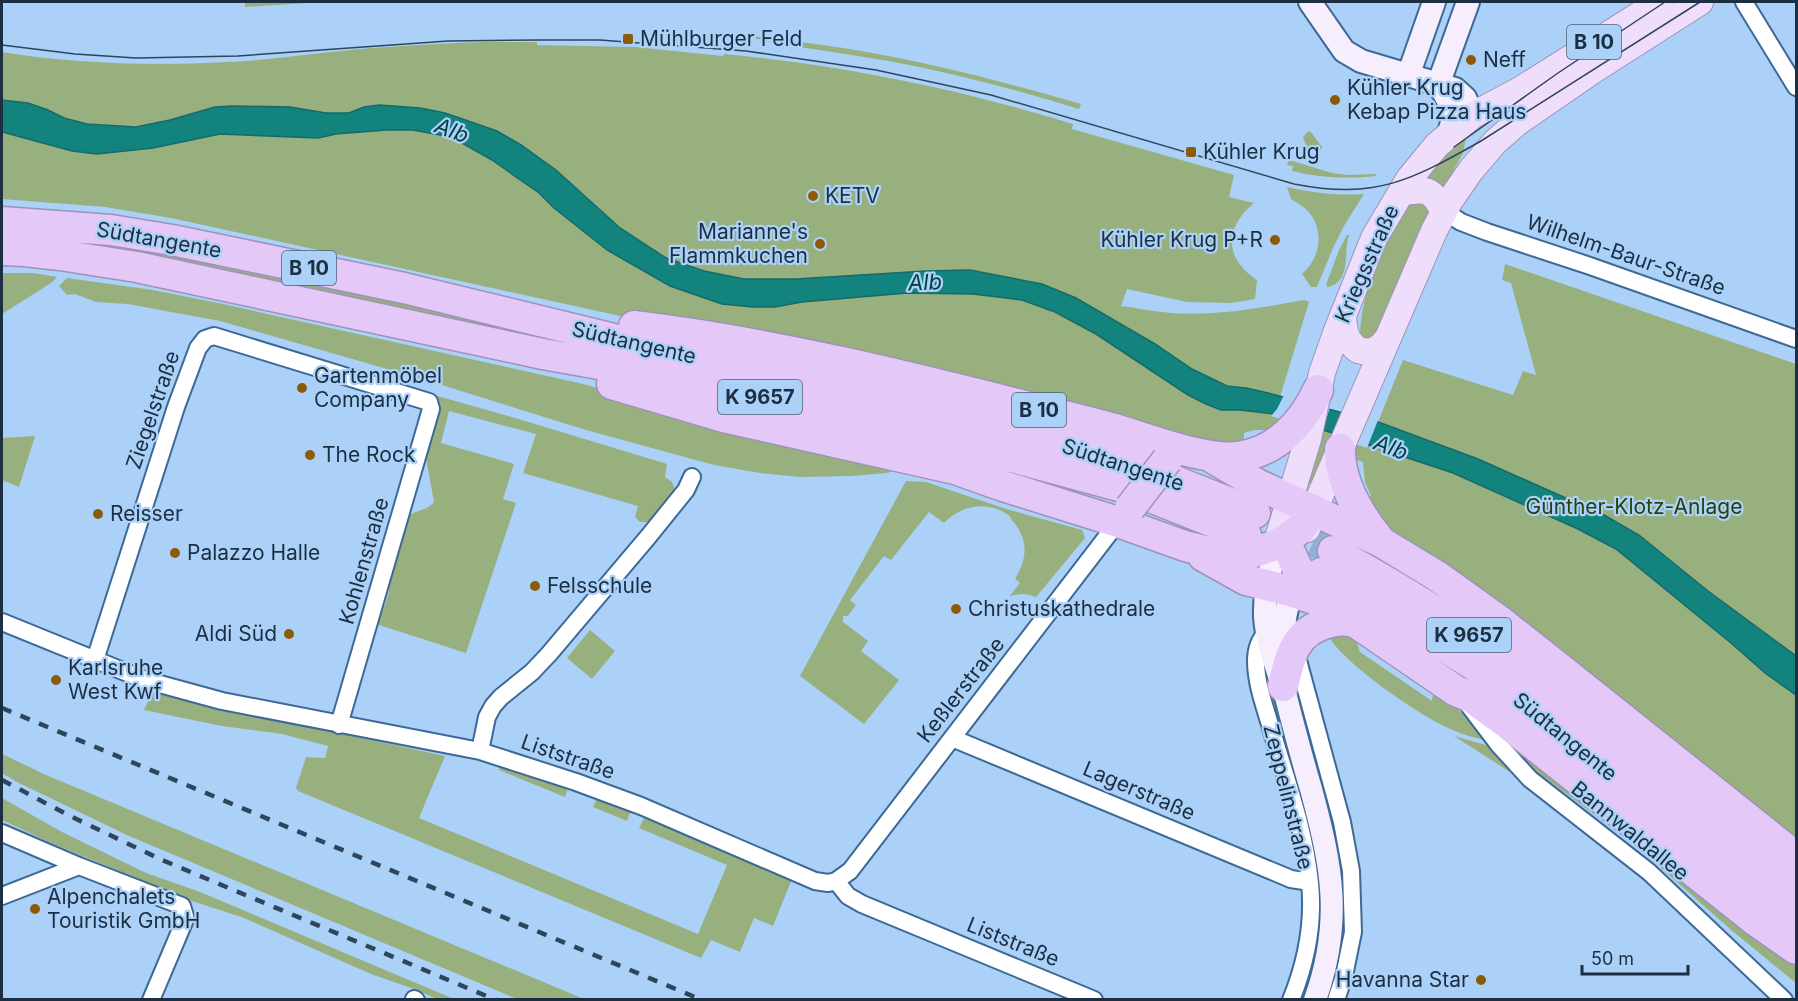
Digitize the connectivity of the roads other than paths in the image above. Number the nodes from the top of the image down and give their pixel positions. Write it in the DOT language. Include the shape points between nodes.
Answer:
graph roads {
  1 [pos="1310,2"];
  2 [pos="1434,2"];
  3 [pos="1468,2"];
  4 [pos="1660,2"];
  5 [pos="1700,2"];
  6 [pos="1744,2"];
  7 [pos="1408,76"];
  8 [pos="1438,85"];
  9 [pos="1797,87"];
  10 [pos="1473,115"];
  11 [pos="1446,137"];
  12 [pos="1401,192"];
  13 [pos="1448,203"];
  14 [pos="2,208"];
  15 [pos="2,222"];
  16 [pos="43,224"];
  17 [pos="2,250"];
  18 [pos="60,255"];
  19 [pos="2,266"];
  20 [pos="1343,315"];
  21 [pos="572,329"];
  22 [pos="1387,339"];
  23 [pos="1797,339"];
  24 [pos="543,354"];
  25 [pos="1318,390"];
  26 [pos="431,409"];
  27 [pos="1298,436"];
  28 [pos="1340,449"];
  29 [pos="1171,454"];
  30 [pos="1205,454"];
  31 [pos="692,477"];
  32 [pos="1124,515"];
  33 [pos="1375,539"];
  34 [pos="1287,541"];
  35 [pos="1185,546"];
  36 [pos="2,622"];
  37 [pos="1360,624"];
  38 [pos="1282,640"];
  39 [pos="95,660"];
  40 [pos="1283,686"];
  41 [pos="1456,691"];
  42 [pos="339,725"];
  43 [pos="952,738"];
  44 [pos="480,751"];
  45 [pos="2,833"];
  46 [pos="1797,857"];
  47 [pos="79,866"];
  48 [pos="836,881"];
  49 [pos="1310,882"];
  50 [pos="1797,889"];
  51 [pos="2,896"];
  52 [pos="1797,920"];
  53 [pos="1797,949"];
  54 [pos="151,999"];
  55 [pos="1094,999"];
  56 [pos="1291,999"];
  57 [pos="1314,999"];
  58 [pos="1336,999"];
  59 [pos="1784,999"];
  1 -- 7 [label="street" via="1344,51 1361,61"];
  2 -- 7 [label="street"];
  3 -- 8 [label="street"];
  4 -- 10 [label="main road, Kriegsstraße / B 10" via="1507,98"];
  5 -- 13 [label="main road, B 10" via="1518,122 1494,142"];
  6 -- 9 [label="street"];
  7 -- 8 [label="street"];
  8 -- 10 [label="street" via="1458,91"];
  8 -- 11 [label="street" via="1452,116"];
  10 -- 11 [label="main road, Kriegsstraße / B 10"];
  10 -- 13 [label="main road" via="1474,139 1469,159"];
  11 -- 12 [label="main road, Kriegsstraße / B 10"];
  12 -- 13 [label="main road" via="1421,189"];
  12 -- 20 [label="main road, Kriegsstraße / B 10" via="1374,238"];
  13 -- 22 [label="main road, B 10"];
  13 -- 23 [label="street, Wilhelm-Baur-Straße" via="1461,222"];
  14 -- 16 [label="highway"];
  15 -- 16 [label="highway, Südtangente / B 10"];
  16 -- 21 [label="highway, Südtangente / B 10" via="172,240 405,288"];
  17 -- 18 [label="highway, Südtangente / B 10"];
  18 -- 19 [label="highway"];
  18 -- 24 [label="highway, Südtangente / B 10" via="137,267"];
  20 -- 22 [label="main road" via="1346,336 1358,350 1374,351"];
  20 -- 25 [label="main road, Kriegsstraße / B 10"];
  21 -- 29 [label="highway, B 10" via="622,325 736,340 1111,428"];
  21 -- 34 [label="highway, Südtangente / K 9657" via="1000,427 1144,469"];
  22 -- 28 [label="main road, B 10"];
  24 -- 32 [label="highway, B 10" via="578,374 724,417 938,464"];
  24 -- 34 [label="highway, Südtangente / K 9657" via="671,377 975,447 1130,489"];
  25 -- 27 [label="highway, B 10"];
  26 -- 39 [label="street, Ziegelstraße" via="429,402 214,336 205,339 176,407"];
  26 -- 42 [label="street, Kohlenstraße"];
  27 -- 30 [label="highway, B 10" via="1246,456"];
  27 -- 34 [label="main road, B 10"];
  28 -- 33 [label="highway" via="1353,500"];
  28 -- 34 [label="main road, B 10"];
  29 -- 30 [label="highway, B 10"];
  29 -- 32 [label="highway, bridge"];
  30 -- 34 [label="highway" via="1221,462"];
  31 -- 44 [label="street" via="667,514 549,654 493,706"];
  32 -- 35 [label="highway, B 10"];
  32 -- 43 [label="street, Keßlerstraße"];
  33 -- 34 [label="highway" via="1340,532"];
  33 -- 46 [label="highway" via="1493,616"];
  34 -- 35 [label="highway, B 10" via="1254,554 1231,555"];
  34 -- 35 [label="highway" via="1239,577"];
  34 -- 37 [label="highway" via="1311,597"];
  34 -- 38 [label="street, Zeppelinstraße" via="1265,606"];
  34 -- 50 [label="highway, Südtangente / K 9657" via="1425,605 1494,652"];
  34 -- 52 [label="highway, Südtangente / K 9657" via="1483,671"];
  36 -- 39 [label="street, Liststraße"];
  37 -- 38 [label="highway" via="1341,620"];
  37 -- 41 [label="highway"];
  38 -- 40 [label="highway"];
  38 -- 49 [label="street, Zeppelinstraße" via="1260,642 1256,654 1258,679 1300,828"];
  38 -- 58 [label="street, Zeppelinstraße" via="1342,822 1351,871 1353,932"];
  39 -- 42 [label="street, Liststraße" via="145,680 222,701"];
  40 -- 57 [label="street, Zeppelinstraße" via="1328,855 1332,922 1327,958"];
  41 -- 53 [label="highway" via="1504,721 1756,921"];
  41 -- 59 [label="street, Bannwaldallee" via="1520,770 1648,872"];
  42 -- 44 [label="street, Liststraße"];
  43 -- 48 [label="street, Keßlerstraße" via="850,872"];
  43 -- 49 [label="street, Lagerstraße" via="1291,879"];
  44 -- 48 [label="street, Liststraße" via="641,806 815,881"];
  45 -- 47 [label="street"];
  47 -- 51 [label="street"];
  47 -- 54 [label="street" via="177,903 184,910 184,922"];
  48 -- 55 [label="street, Liststraße" via="848,896 862,904"];
  49 -- 56 [label="street, Zeppelinstraße" via="1309,937"];
}
